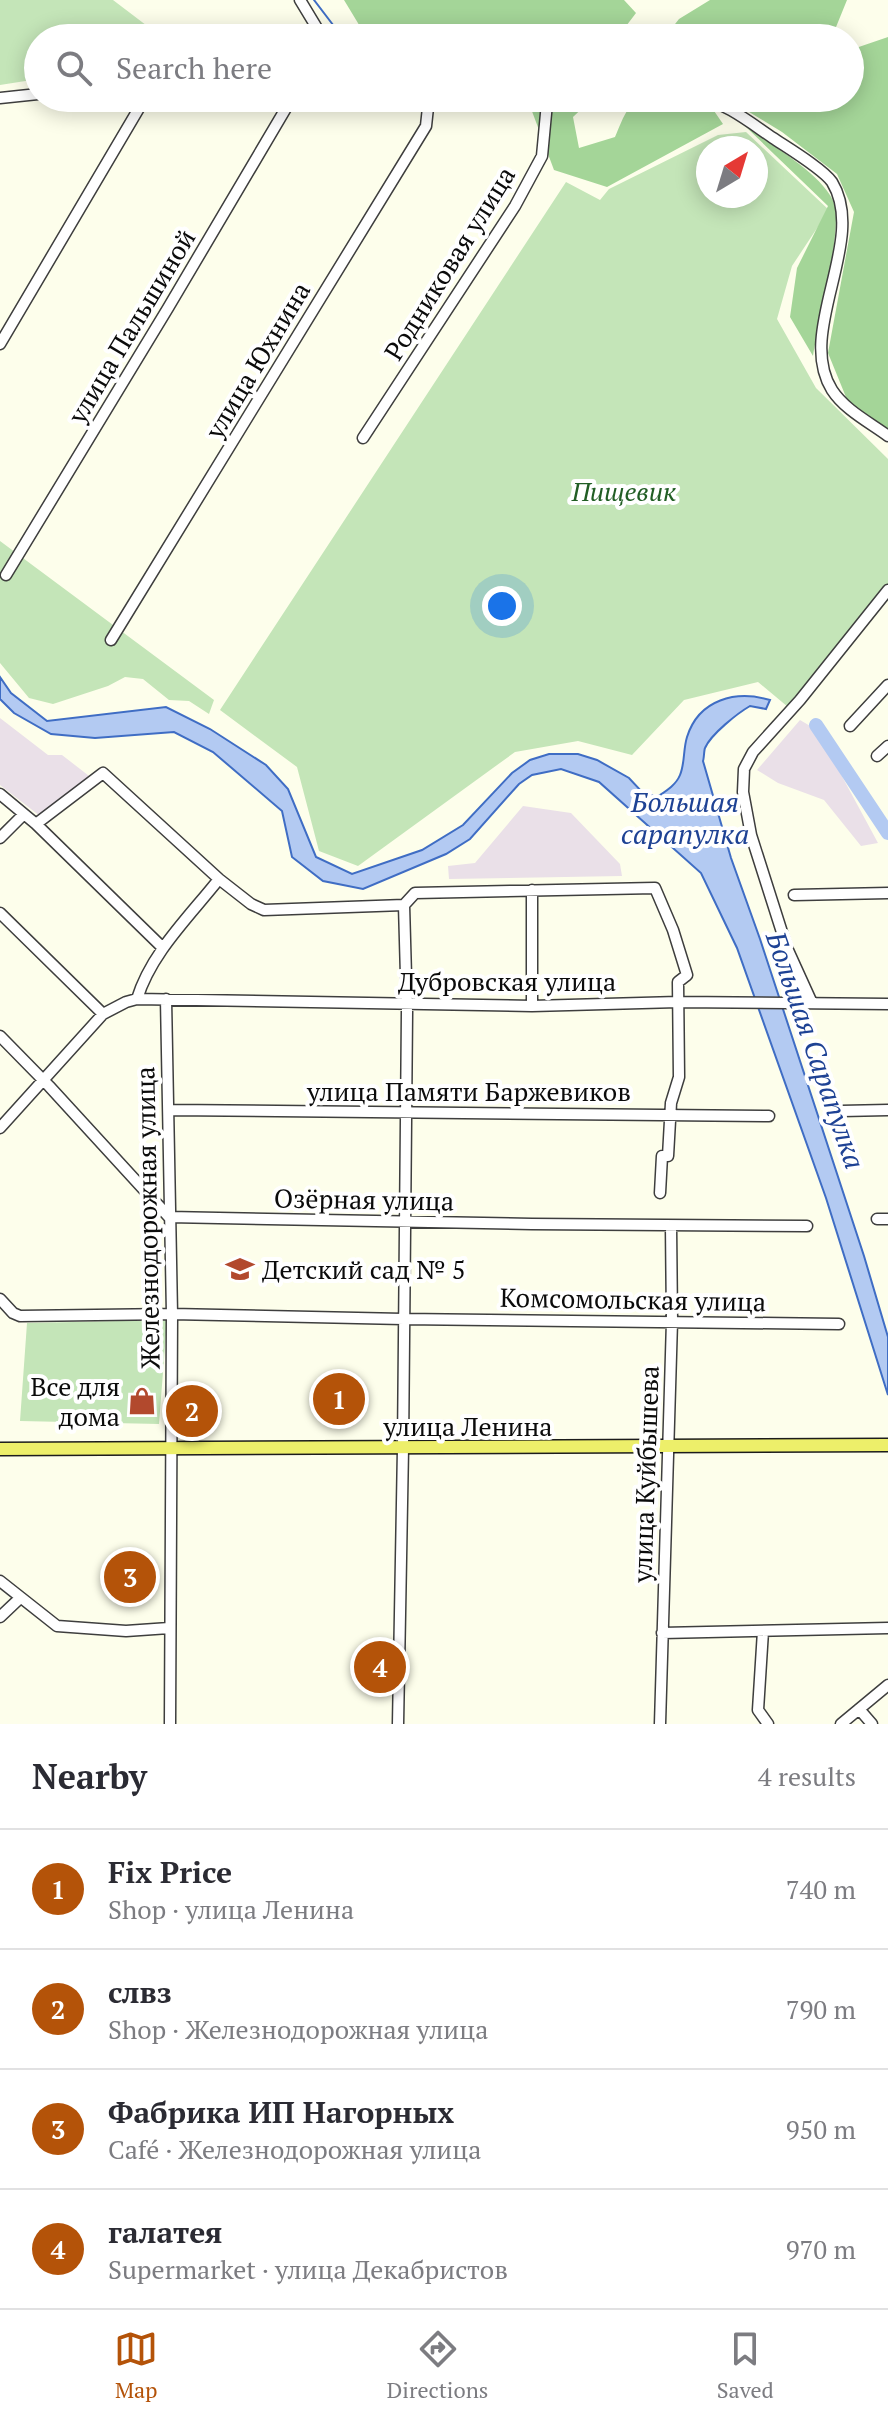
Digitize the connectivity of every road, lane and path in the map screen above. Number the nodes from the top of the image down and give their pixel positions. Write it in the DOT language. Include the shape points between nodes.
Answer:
graph roads {
  1 [pos="300,0"];
  2 [pos="315,24"];
  3 [pos="24,95"];
  4 [pos="0,98"];
  5 [pos="137,112"];
  6 [pos="284,112"];
  7 [pos="428,112"];
  8 [pos="546,112"];
  9 [pos="732,112"];
  10 [pos="0,344"];
  11 [pos="888,436"];
  12 [pos="363,438"];
  13 [pos="6,575"];
  14 [pos="888,590"];
  15 [pos="111,640"];
  16 [pos="888,685"];
  17 [pos="850,726"];
  18 [pos="888,746"];
  19 [pos="877,756"];
  20 [pos="0,794"];
  21 [pos="24,814"];
  22 [pos="36,824"];
  23 [pos="0,838"];
  24 [pos="219,879"];
  25 [pos="532,890"];
  26 [pos="888,893"];
  27 [pos="794,895"];
  28 [pos="404,905"];
  29 [pos="0,913"];
  30 [pos="163,948"];
  31 [pos="166,999"];
  32 [pos="132,1001"];
  33 [pos="678,1002"];
  34 [pos="807,1003"];
  35 [pos="407,1004"];
  36 [pos="888,1004"];
  37 [pos="532,1006"];
  38 [pos="103,1014"];
  39 [pos="0,1036"];
  40 [pos="43,1079"];
  41 [pos="169,1110"];
  42 [pos="888,1110"];
  43 [pos="841,1111"];
  44 [pos="406,1113"];
  45 [pos="670,1114"];
  46 [pos="769,1116"];
  47 [pos="0,1128"];
  48 [pos="660,1193"];
  49 [pos="169,1217"];
  50 [pos="404,1222"];
  51 [pos="671,1226"];
  52 [pos="807,1226"];
  53 [pos="0,1299"];
  54 [pos="172,1314"];
  55 [pos="403,1319"];
  56 [pos="672,1321"];
  57 [pos="839,1324"];
  58 [pos="888,1445"];
  59 [pos="172,1447"];
  60 [pos="667,1447"];
  61 [pos="403,1448"];
  62 [pos="0,1449"];
  63 [pos="0,1581"];
  64 [pos="20,1598"];
  65 [pos="0,1617"];
  66 [pos="169,1628"];
  67 [pos="888,1628"];
  68 [pos="763,1631"];
  69 [pos="662,1633"];
  70 [pos="888,1685"];
  71 [pos="859,1709"];
  72 [pos="170,1724"];
  73 [pos="398,1724"];
  74 [pos="660,1724"];
  75 [pos="768,1724"];
  76 [pos="841,1724"];
  77 [pos="872,1724"];
  1 -- 2 [label="street"];
  3 -- 4 [label="street"];
  5 -- 10 [label="street"];
  6 -- 13 [label="street, улица Пальшиной"];
  7 -- 15 [label="street, улица Юхнина" via="426,126"];
  8 -- 12 [label="street, Родниковая улица" via="542,156 515,206"];
  9 -- 11 [label="street" via="831,180 842,205 841,233 820,353 830,387 841,402"];
  14 -- 34 [label="street" via="744,769 751,835"];
  16 -- 17 [label="street"];
  18 -- 19 [label="street"];
  20 -- 21 [label="street"];
  21 -- 22 [label="street"];
  21 -- 23 [label="street"];
  22 -- 24 [label="street" via="103,773"];
  22 -- 30 [label="street"];
  24 -- 28 [label="street" via="264,910"];
  24 -- 30 [label="street"];
  25 -- 28 [label="street" via="415,893"];
  25 -- 33 [label="street" via="655,888 687,975 678,982"];
  25 -- 37 [label="street"];
  26 -- 27 [label="street"];
  28 -- 35 [label="street"];
  29 -- 38 [label="street"];
  30 -- 32 [label="street"];
  31 -- 32 [label="street, Дубровская улица"];
  31 -- 35 [label="street, Дубровская улица"];
  31 -- 41 [label="street, Железнодорожная улица"];
  32 -- 38 [label="street"];
  33 -- 34 [label="street, Дубровская улица"];
  33 -- 37 [label="street, Дубровская улица"];
  33 -- 45 [label="street" via="679,1077"];
  34 -- 36 [label="street, Дубровская улица"];
  35 -- 37 [label="street, Дубровская улица"];
  35 -- 44 [label="street"];
  38 -- 40 [label="street"];
  39 -- 40 [label="street"];
  40 -- 47 [label="street"];
  40 -- 49 [label="street"];
  41 -- 44 [label="street, улица Памяти Баржевиков"];
  41 -- 49 [label="street, Железнодорожная улица"];
  42 -- 43 [label="street"];
  44 -- 45 [label="street, улица Памяти Баржевиков"];
  44 -- 50 [label="street"];
  45 -- 46 [label="street, улица Памяти Баржевиков"];
  45 -- 48 [label="street"];
  49 -- 50 [label="street, Озёрная улица"];
  49 -- 54 [label="street, Железнодорожная улица"];
  50 -- 51 [label="street, Озёрная улица"];
  50 -- 55 [label="street"];
  51 -- 52 [label="street, Озёрная улица"];
  51 -- 56 [label="street, улица Куйбышева"];
  53 -- 54 [label="street, Комсомольская улица" via="20,1316"];
  54 -- 55 [label="street, Комсомольская улица"];
  54 -- 59 [label="street, Железнодорожная улица"];
  55 -- 56 [label="street, Комсомольская улица"];
  55 -- 61 [label="street"];
  56 -- 57 [label="street, Комсомольская улица"];
  56 -- 60 [label="street, улица Куйбышева"];
  58 -- 60 [label="main road, улица Ленина"];
  59 -- 61 [label="main road, улица Ленина"];
  59 -- 62 [label="main road, улица Ленина"];
  59 -- 66 [label="street, Железнодорожная улица"];
  60 -- 61 [label="main road, улица Ленина"];
  60 -- 69 [label="street, улица Куйбышева"];
  61 -- 73 [label="street"];
  63 -- 64 [label="street"];
  64 -- 65 [label="street"];
  64 -- 66 [label="street" via="57,1626"];
  66 -- 72 [label="street, Железнодорожная улица"];
  67 -- 68 [label="street"];
  68 -- 69 [label="street"];
  68 -- 75 [label="street" via="758,1710"];
  69 -- 74 [label="street, улица Куйбышева"];
  70 -- 71 [label="street"];
  71 -- 76 [label="street"];
  71 -- 77 [label="street"];
}
